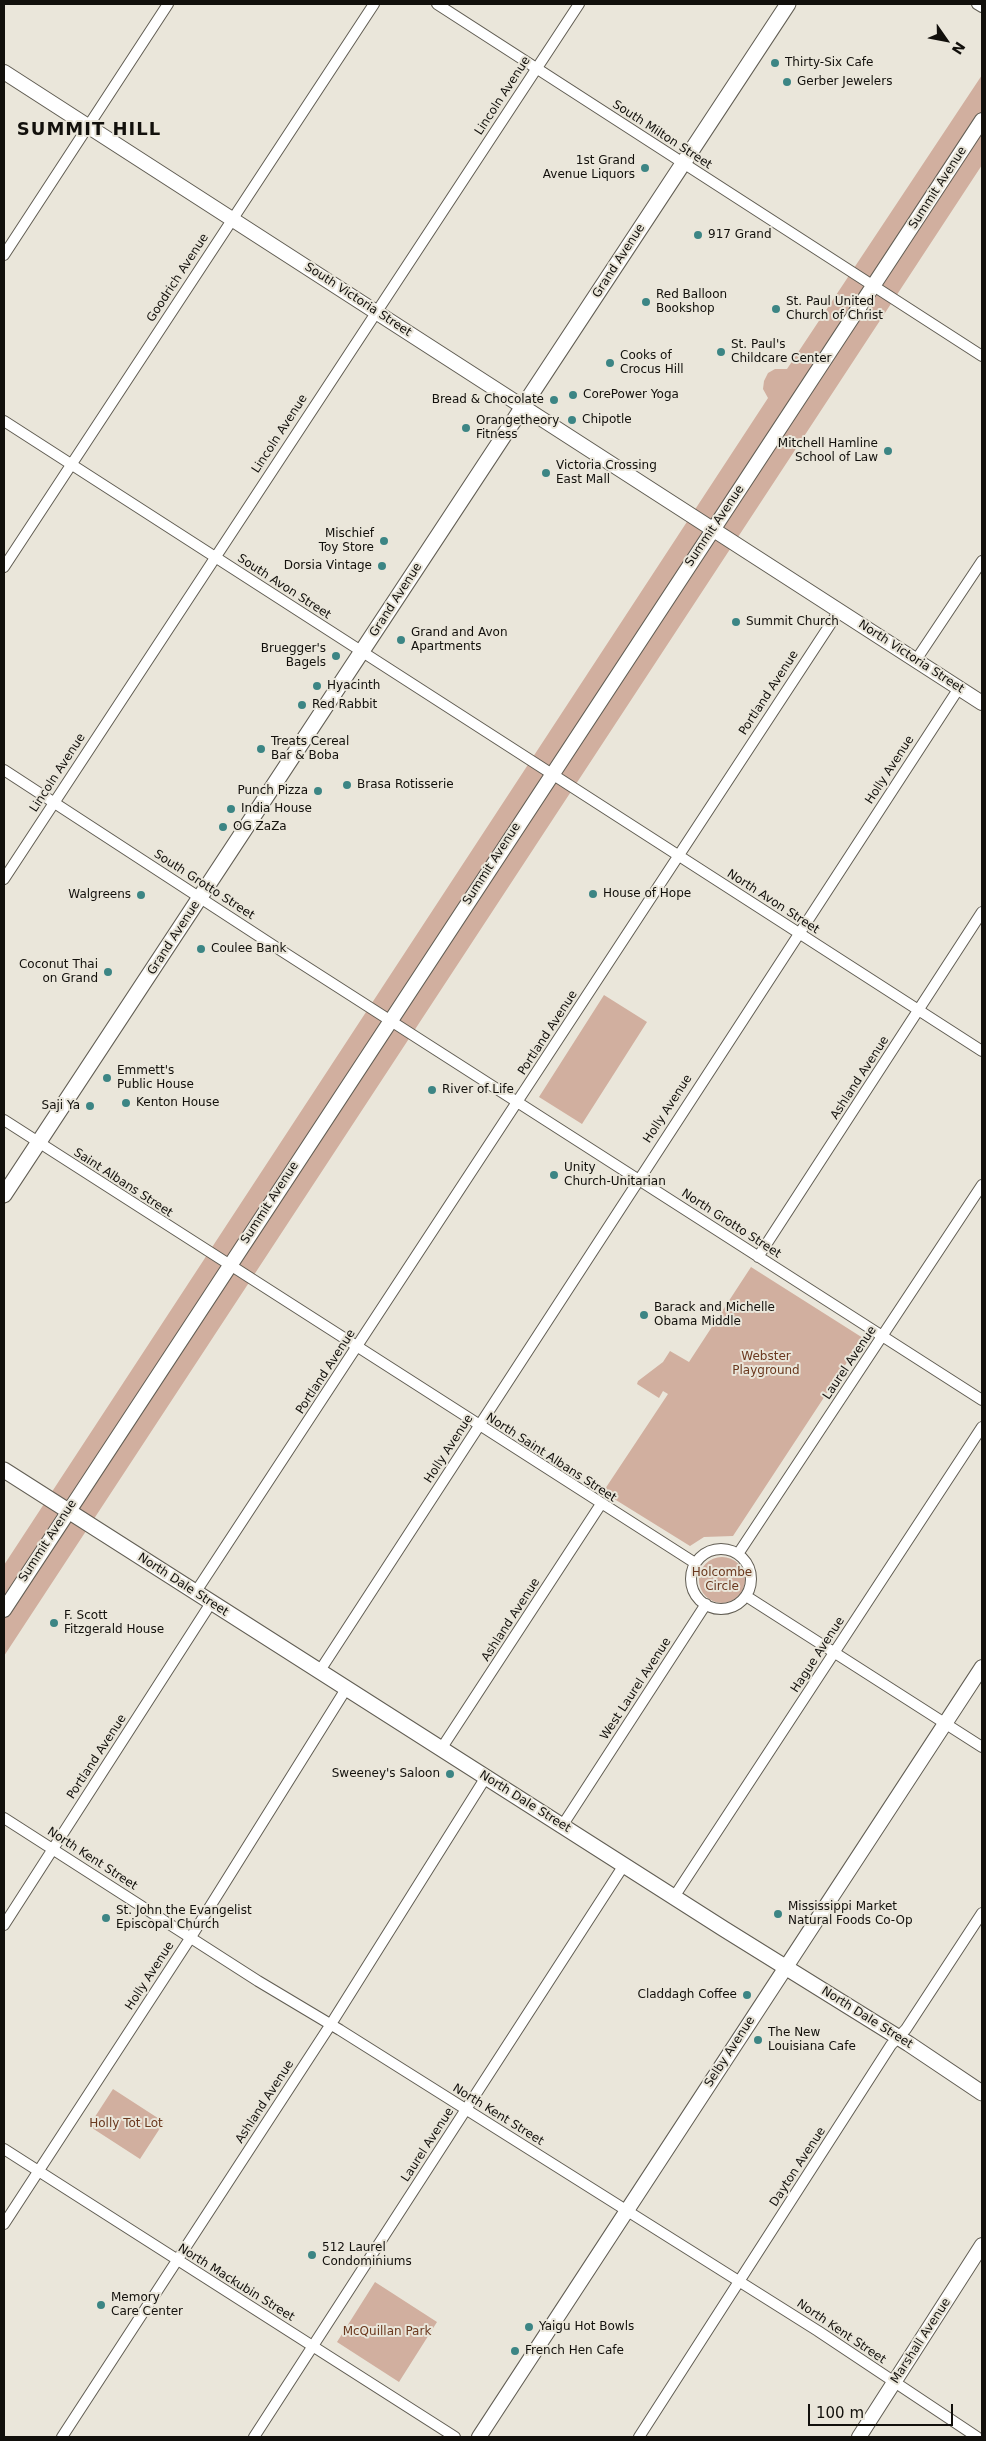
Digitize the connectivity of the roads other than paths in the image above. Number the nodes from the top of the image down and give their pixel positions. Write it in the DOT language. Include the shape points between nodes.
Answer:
graph roads {
  1 [pos="168,4"];
  2 [pos="374,4"];
  3 [pos="438,4"];
  4 [pos="579,4"];
  5 [pos="788,4"];
  6 [pos="977,4"];
  7 [pos="982,7"];
  8 [pos="537,68"];
  9 [pos="4,72"];
  10 [pos="982,120"];
  11 [pos="88,126"];
  12 [pos="683,163"];
  13 [pos="232,218"];
  14 [pos="4,255"];
  15 [pos="874,286"];
  16 [pos="376,312"];
  17 [pos="982,356"];
  18 [pos="522,408"];
  19 [pos="4,421"];
  20 [pos="71,465"];
  21 [pos="713,530"];
  22 [pos="215,557"];
  23 [pos="982,560"];
  24 [pos="4,567"];
  25 [pos="838,611"];
  26 [pos="362,652"];
  27 [pos="916,660"];
  28 [pos="959,688"];
  29 [pos="982,703"];
  30 [pos="4,770"];
  31 [pos="551,774"];
  32 [pos="54,802"];
  33 [pos="677,856"];
  34 [pos="4,879"];
  35 [pos="201,897"];
  36 [pos="982,912"];
  37 [pos="798,933"];
  38 [pos="919,1010"];
  39 [pos="390,1020"];
  40 [pos="982,1051"];
  41 [pos="518,1103"];
  42 [pos="4,1120"];
  43 [pos="39,1143"];
  44 [pos="639,1180"];
  45 [pos="982,1185"];
  46 [pos="4,1195"];
  47 [pos="758,1257"];
  48 [pos="228,1266"];
  49 [pos="883,1336"];
  50 [pos="357,1348"];
  51 [pos="982,1400"];
  52 [pos="479,1426"];
  53 [pos="982,1426"];
  54 [pos="4,1470"];
  55 [pos="601,1504"];
  56 [pos="68,1511"];
  57 [pos="738,1554"];
  58 [pos="695,1563"];
  59 [pos="195,1593"];
  60 [pos="746,1596"];
  61 [pos="211,1603"];
  62 [pos="706,1604"];
  63 [pos="4,1610"];
  64 [pos="835,1652"];
  65 [pos="982,1667"];
  66 [pos="319,1672"];
  67 [pos="346,1689"];
  68 [pos="946,1723"];
  69 [pos="982,1747"];
  70 [pos="441,1749"];
  71 [pos="486,1778"];
  72 [pos="4,1818"];
  73 [pos="562,1826"];
  74 [pos="53,1849"];
  75 [pos="624,1865"];
  76 [pos="674,1897"];
  77 [pos="982,1913"];
  78 [pos="4,1925"];
  79 [pos="191,1936"];
  80 [pos="786,1968"];
  81 [pos="331,2024"];
  82 [pos="898,2038"];
  83 [pos="982,2093"];
  84 [pos="465,2110"];
  85 [pos="4,2149"];
  86 [pos="38,2170"];
  87 [pos="626,2211"];
  88 [pos="4,2224"];
  89 [pos="982,2245"];
  90 [pos="177,2261"];
  91 [pos="739,2282"];
  92 [pos="313,2346"];
  93 [pos="894,2382"];
  94 [pos="62,2437"];
  95 [pos="254,2437"];
  96 [pos="455,2437"];
  97 [pos="479,2437"];
  98 [pos="638,2437"];
  99 [pos="859,2437"];
  100 [pos="977,2437"];
  1 -- 11 [label="street"];
  2 -- 13 [label="street, Goodrich Avenue"];
  3 -- 8 [label="street, South Milton Street"];
  4 -- 8 [label="street, Lincoln Avenue"];
  5 -- 12 [label="main road, Grand Avenue"];
  6 -- 7 [label="street"];
  8 -- 12 [label="street, South Milton Street"];
  8 -- 16 [label="street, Lincoln Avenue"];
  9 -- 11 [label="street, South Victoria Street"];
  10 -- 15 [label="street, Summit Avenue"];
  11 -- 13 [label="street, South Victoria Street"];
  11 -- 14 [label="street"];
  12 -- 15 [label="street, South Milton Street"];
  12 -- 18 [label="main road, Grand Avenue"];
  13 -- 16 [label="street, South Victoria Street"];
  13 -- 20 [label="street, Goodrich Avenue"];
  15 -- 17 [label="street, South Milton Street"];
  15 -- 21 [label="street, Summit Avenue"];
  16 -- 18 [label="street, South Victoria Street"];
  16 -- 22 [label="street, Lincoln Avenue"];
  18 -- 21 [label="street, South Victoria Street"];
  18 -- 26 [label="main road, Grand Avenue"];
  19 -- 20 [label="street, South Avon Street"];
  20 -- 22 [label="street, South Avon Street"];
  20 -- 24 [label="street, Goodrich Avenue"];
  21 -- 25 [label="street, North Victoria Street"];
  21 -- 31 [label="street, Summit Avenue"];
  22 -- 26 [label="street, South Avon Street"];
  22 -- 32 [label="street, Lincoln Avenue"];
  23 -- 27 [label="street"];
  25 -- 27 [label="street, North Victoria Street"];
  25 -- 33 [label="street, Portland Avenue"];
  26 -- 31 [label="street, South Avon Street"];
  26 -- 35 [label="main road, Grand Avenue"];
  27 -- 28 [label="street, North Victoria Street"];
  28 -- 29 [label="street, North Victoria Street"];
  28 -- 37 [label="street, Holly Avenue"];
  30 -- 32 [label="street, South Grotto Street"];
  31 -- 33 [label="street, North Avon Street"];
  31 -- 39 [label="street, Summit Avenue"];
  32 -- 34 [label="street, Lincoln Avenue"];
  32 -- 35 [label="street, South Grotto Street"];
  33 -- 37 [label="street, North Avon Street"];
  33 -- 41 [label="street, Portland Avenue"];
  35 -- 39 [label="street, South Grotto Street"];
  35 -- 43 [label="main road, Grand Avenue"];
  36 -- 38 [label="street, Ashland Avenue"];
  37 -- 38 [label="street, North Avon Street"];
  37 -- 44 [label="street, Holly Avenue"];
  38 -- 40 [label="street, North Avon Street"];
  38 -- 47 [label="street, Ashland Avenue"];
  39 -- 41 [label="street, North Grotto Street"];
  39 -- 48 [label="street, Summit Avenue"];
  41 -- 44 [label="street, North Grotto Street"];
  41 -- 50 [label="street, Portland Avenue"];
  42 -- 43 [label="street, Saint Albans Street"];
  43 -- 46 [label="main road, Grand Avenue"];
  43 -- 48 [label="street, Saint Albans Street"];
  44 -- 47 [label="street, North Grotto Street"];
  44 -- 52 [label="street, Holly Avenue"];
  45 -- 49 [label="street, Laurel Avenue"];
  47 -- 49 [label="street, North Grotto Street"];
  48 -- 50 [label="street, North Saint Albans Street"];
  48 -- 56 [label="street, Summit Avenue"];
  49 -- 51 [label="street, North Grotto Street"];
  49 -- 57 [label="street, Laurel Avenue"];
  50 -- 52 [label="street, North Saint Albans Street"];
  50 -- 59 [label="street, Portland Avenue"];
  52 -- 55 [label="street, North Saint Albans Street"];
  52 -- 66 [label="street, Holly Avenue"];
  53 -- 64 [label="street, Hague Avenue"];
  54 -- 56 [label="main road, North Dale Street"];
  55 -- 58 [label="street, North Saint Albans Street"];
  55 -- 70 [label="street, Ashland Avenue"];
  56 -- 59 [label="main road, North Dale Street"];
  56 -- 63 [label="street, Summit Avenue"];
  57 -- 58 [label="street" via="729,1550 711,1551"];
  57 -- 60 [label="street" via="750,1574"];
  58 -- 62 [label="street" via="690,1578 692,1588"];
  59 -- 61 [label="main road, North Dale Street"];
  60 -- 62 [label="street" via="730,1608"];
  60 -- 64 [label="street"];
  61 -- 66 [label="main road, North Dale Street"];
  61 -- 74 [label="street, Portland Avenue"];
  62 -- 73 [label="street, West Laurel Avenue"];
  64 -- 68 [label="street"];
  64 -- 76 [label="street, Hague Avenue"];
  65 -- 68 [label="street, Selby Avenue"];
  66 -- 67 [label="main road, North Dale Street"];
  67 -- 70 [label="main road, North Dale Street"];
  67 -- 79 [label="street, Holly Avenue"];
  68 -- 69 [label="street"];
  68 -- 80 [label="street, Selby Avenue"];
  70 -- 71 [label="main road, North Dale Street"];
  71 -- 73 [label="main road, North Dale Street"];
  71 -- 81 [label="street, Ashland Avenue"];
  72 -- 74 [label="street, North Kent Street"];
  73 -- 75 [label="main road, North Dale Street"];
  74 -- 78 [label="street, Portland Avenue"];
  74 -- 79 [label="street, North Kent Street"];
  75 -- 76 [label="main road, North Dale Street"];
  75 -- 84 [label="street, Laurel Avenue"];
  76 -- 80 [label="main road, North Dale Street"];
  77 -- 82 [label="street, Dayton Avenue"];
  79 -- 81 [label="street, North Kent Street"];
  79 -- 86 [label="street, Holly Avenue"];
  80 -- 82 [label="main road, North Dale Street"];
  80 -- 87 [label="street, Selby Avenue"];
  81 -- 84 [label="street, North Kent Street"];
  81 -- 90 [label="street, Ashland Avenue"];
  82 -- 83 [label="main road, North Dale Street"];
  82 -- 91 [label="street, Dayton Avenue"];
  84 -- 87 [label="street, North Kent Street"];
  84 -- 92 [label="street, Laurel Avenue"];
  85 -- 86 [label="street, North Mackubin Street"];
  86 -- 88 [label="street, Holly Avenue"];
  86 -- 90 [label="street, North Mackubin Street"];
  87 -- 91 [label="street, North Kent Street"];
  87 -- 97 [label="street, Selby Avenue"];
  89 -- 93 [label="street, Marshall Avenue"];
  90 -- 92 [label="street, North Mackubin Street"];
  90 -- 94 [label="street, Ashland Avenue"];
  91 -- 93 [label="street, North Kent Street"];
  91 -- 98 [label="street, Dayton Avenue"];
  92 -- 95 [label="street, Laurel Avenue"];
  92 -- 96 [label="street, North Mackubin Street"];
  93 -- 99 [label="street, Marshall Avenue"];
  93 -- 100 [label="street, North Kent Street"];
}
